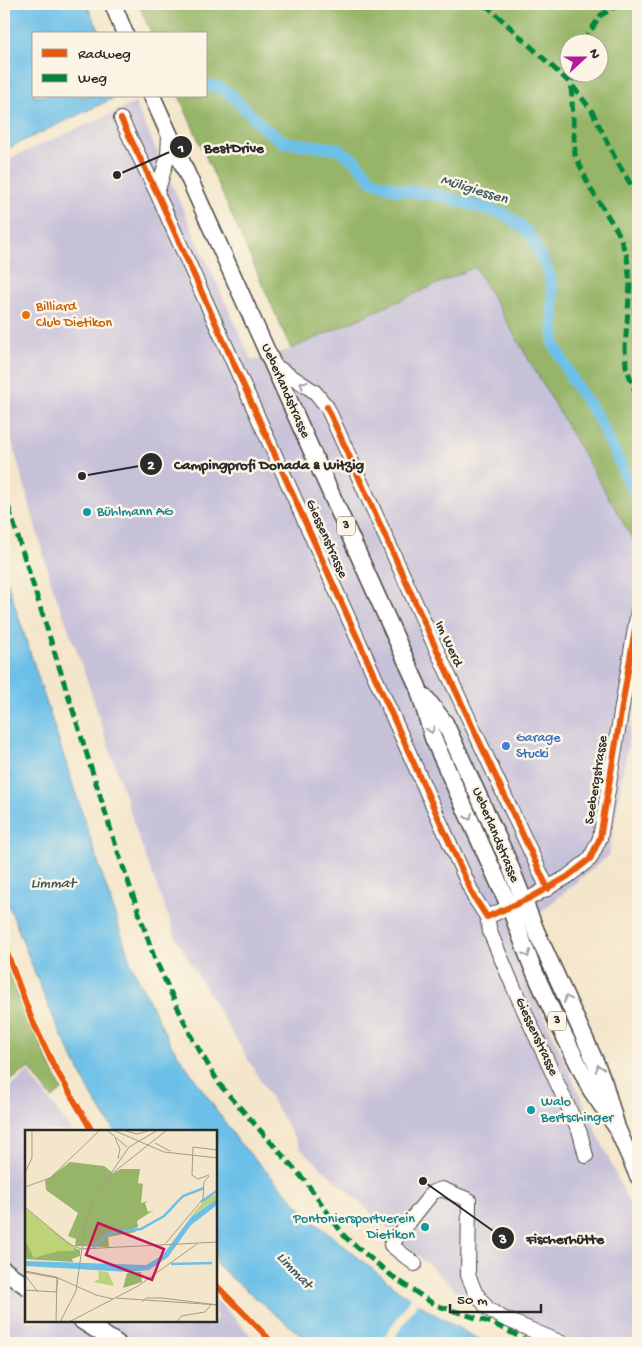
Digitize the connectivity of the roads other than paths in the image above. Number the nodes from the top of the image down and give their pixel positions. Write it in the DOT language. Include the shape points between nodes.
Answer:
graph roads {
  1 [pos="112,4"];
  2 [pos="124,32"];
  3 [pos="153,98"];
  4 [pos="121,119"];
  5 [pos="169,135"];
  6 [pos="157,193"];
  7 [pos="274,365"];
  8 [pos="638,611"];
  9 [pos="548,889"];
  10 [pos="517,905"];
  11 [pos="487,917"];
  12 [pos="586,1156"];
  13 [pos="638,1176"];
  14 [pos="415,1264"];
  15 [pos="4,1270"];
  16 [pos="25,1285"];
  17 [pos="84,1322"];
  18 [pos="117,1343"];
  19 [pos="562,1343"];
  1 -- 2 [label="main road"];
  3 -- 5 [label="main road, Ueberlandstrasse / 3"];
  4 -- 6 [label="street, Giessenstrasse"];
  5 -- 6 [label="street" via="168,156"];
  5 -- 7 [label="main road, Ueberlandstrasse / 3"];
  6 -- 11 [label="street, Giessenstrasse" via="474,897"];
  9 -- 7 [label="street, Im Werd, one-way" via="327,407 318,395"];
  7 -- 10 [label="main road, Ueberlandstrasse / 3" via="418,687 433,738"];
  8 -- 9 [label="street, Seebergstrasse" via="600,838 590,859"];
  9 -- 10 [label="street, Seebergstrasse"];
  10 -- 11 [label="street"];
  10 -- 13 [label="main road, Ueberlandstrasse / 3" via="596,1061 617,1128"];
  11 -- 12 [label="street, Giessenstrasse" via="512,986 580,1133"];
  14 -- 19 [label="street" via="391,1245 433,1192 442,1190 469,1200 468,1275 475,1292 488,1309 503,1318"];
  15 -- 16 [label="main road"];
  17 -- 18 [label="main road"];
}
